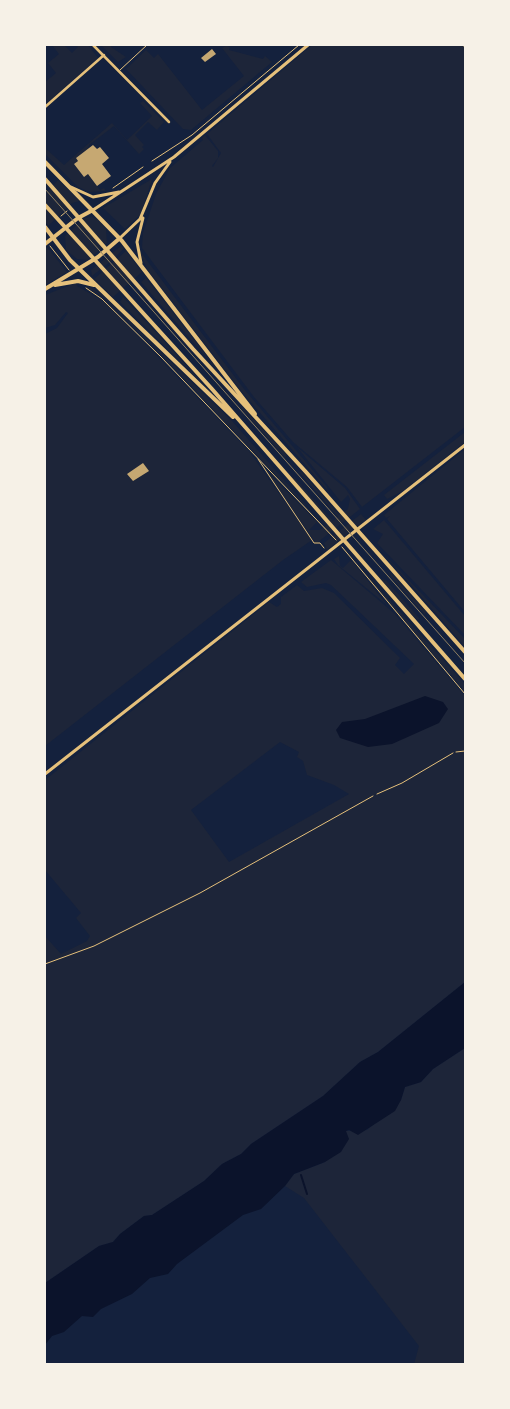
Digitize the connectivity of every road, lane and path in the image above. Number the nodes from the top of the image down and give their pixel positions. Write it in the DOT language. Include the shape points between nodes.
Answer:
graph roads {
  1 [pos="93,45"];
  2 [pos="147,45"];
  3 [pos="299,45"];
  4 [pos="308,45"];
  5 [pos="104,55"];
  6 [pos="119,71"];
  7 [pos="45,107"];
  8 [pos="168,122"];
  9 [pos="174,157"];
  10 [pos="152,161"];
  11 [pos="45,162"];
  12 [pos="143,167"];
  13 [pos="45,179"];
  14 [pos="68,185"];
  15 [pos="108,191"];
  16 [pos="122,191"];
  17 [pos="45,205"];
  18 [pos="93,210"];
  19 [pos="67,211"];
  20 [pos="145,212"];
  21 [pos="60,216"];
  22 [pos="45,227"];
  23 [pos="53,238"];
  24 [pos="120,238"];
  25 [pos="47,245"];
  26 [pos="79,268"];
  27 [pos="143,268"];
  28 [pos="70,270"];
  29 [pos="50,286"];
  30 [pos="84,287"];
  31 [pos="45,289"];
  32 [pos="101,290"];
  33 [pos="242,426"];
  34 [pos="264,426"];
  35 [pos="465,446"];
  36 [pos="256,456"];
  37 [pos="326,526"];
  38 [pos="347,550"];
  39 [pos="326,551"];
  40 [pos="465,652"];
  41 [pos="465,679"];
  42 [pos="465,694"];
  43 [pos="465,751"];
  44 [pos="453,753"];
  45 [pos="45,774"];
  46 [pos="377,794"];
  47 [pos="45,964"];
  1 -- 5 [label="street"];
  2 -- 6 [label="lane"];
  3 -- 10 [label="path" via="192,135"];
  4 -- 9 [label="street"];
  5 -- 6 [label="street"];
  5 -- 7 [label="street"];
  6 -- 8 [label="street"];
  9 -- 16 [label="street"];
  9 -- 20 [label="street" via="155,184"];
  11 -- 14 [label="main road"];
  12 -- 15 [label="path"];
  13 -- 34 [label="main road"];
  14 -- 16 [label="street" via="93,197"];
  14 -- 18 [label="main road"];
  16 -- 18 [label="street"];
  17 -- 33 [label="main road"];
  18 -- 23 [label="main road"];
  18 -- 24 [label="main road"];
  19 -- 21 [label="path"];
  20 -- 24 [label="street" via="139,222"];
  20 -- 27 [label="street" via="137,248"];
  22 -- 23 [label="main road"];
  23 -- 25 [label="main road"];
  23 -- 26 [label="main road"];
  24 -- 26 [label="main road"];
  24 -- 27 [label="main road"];
  25 -- 28 [label="path"];
  26 -- 29 [label="main road"];
  26 -- 32 [label="main road"];
  27 -- 34 [label="main road"];
  29 -- 31 [label="main road"];
  29 -- 32 [label="main road" via="82,280"];
  30 -- 36 [label="path" via="114,310"];
  32 -- 33 [label="main road"];
  33 -- 37 [label="main road"];
  34 -- 40 [label="main road"];
  35 -- 45 [label="street"];
  36 -- 37 [label="path"];
  36 -- 39 [label="path" via="314,542 320,543"];
  37 -- 38 [label="main road"];
  37 -- 38 [label="path"];
  38 -- 41 [label="main road"];
  38 -- 42 [label="path"];
  43 -- 44 [label="path"];
  44 -- 46 [label="lane"];
  46 -- 47 [label="path" via="191,897 94,946"];
}
